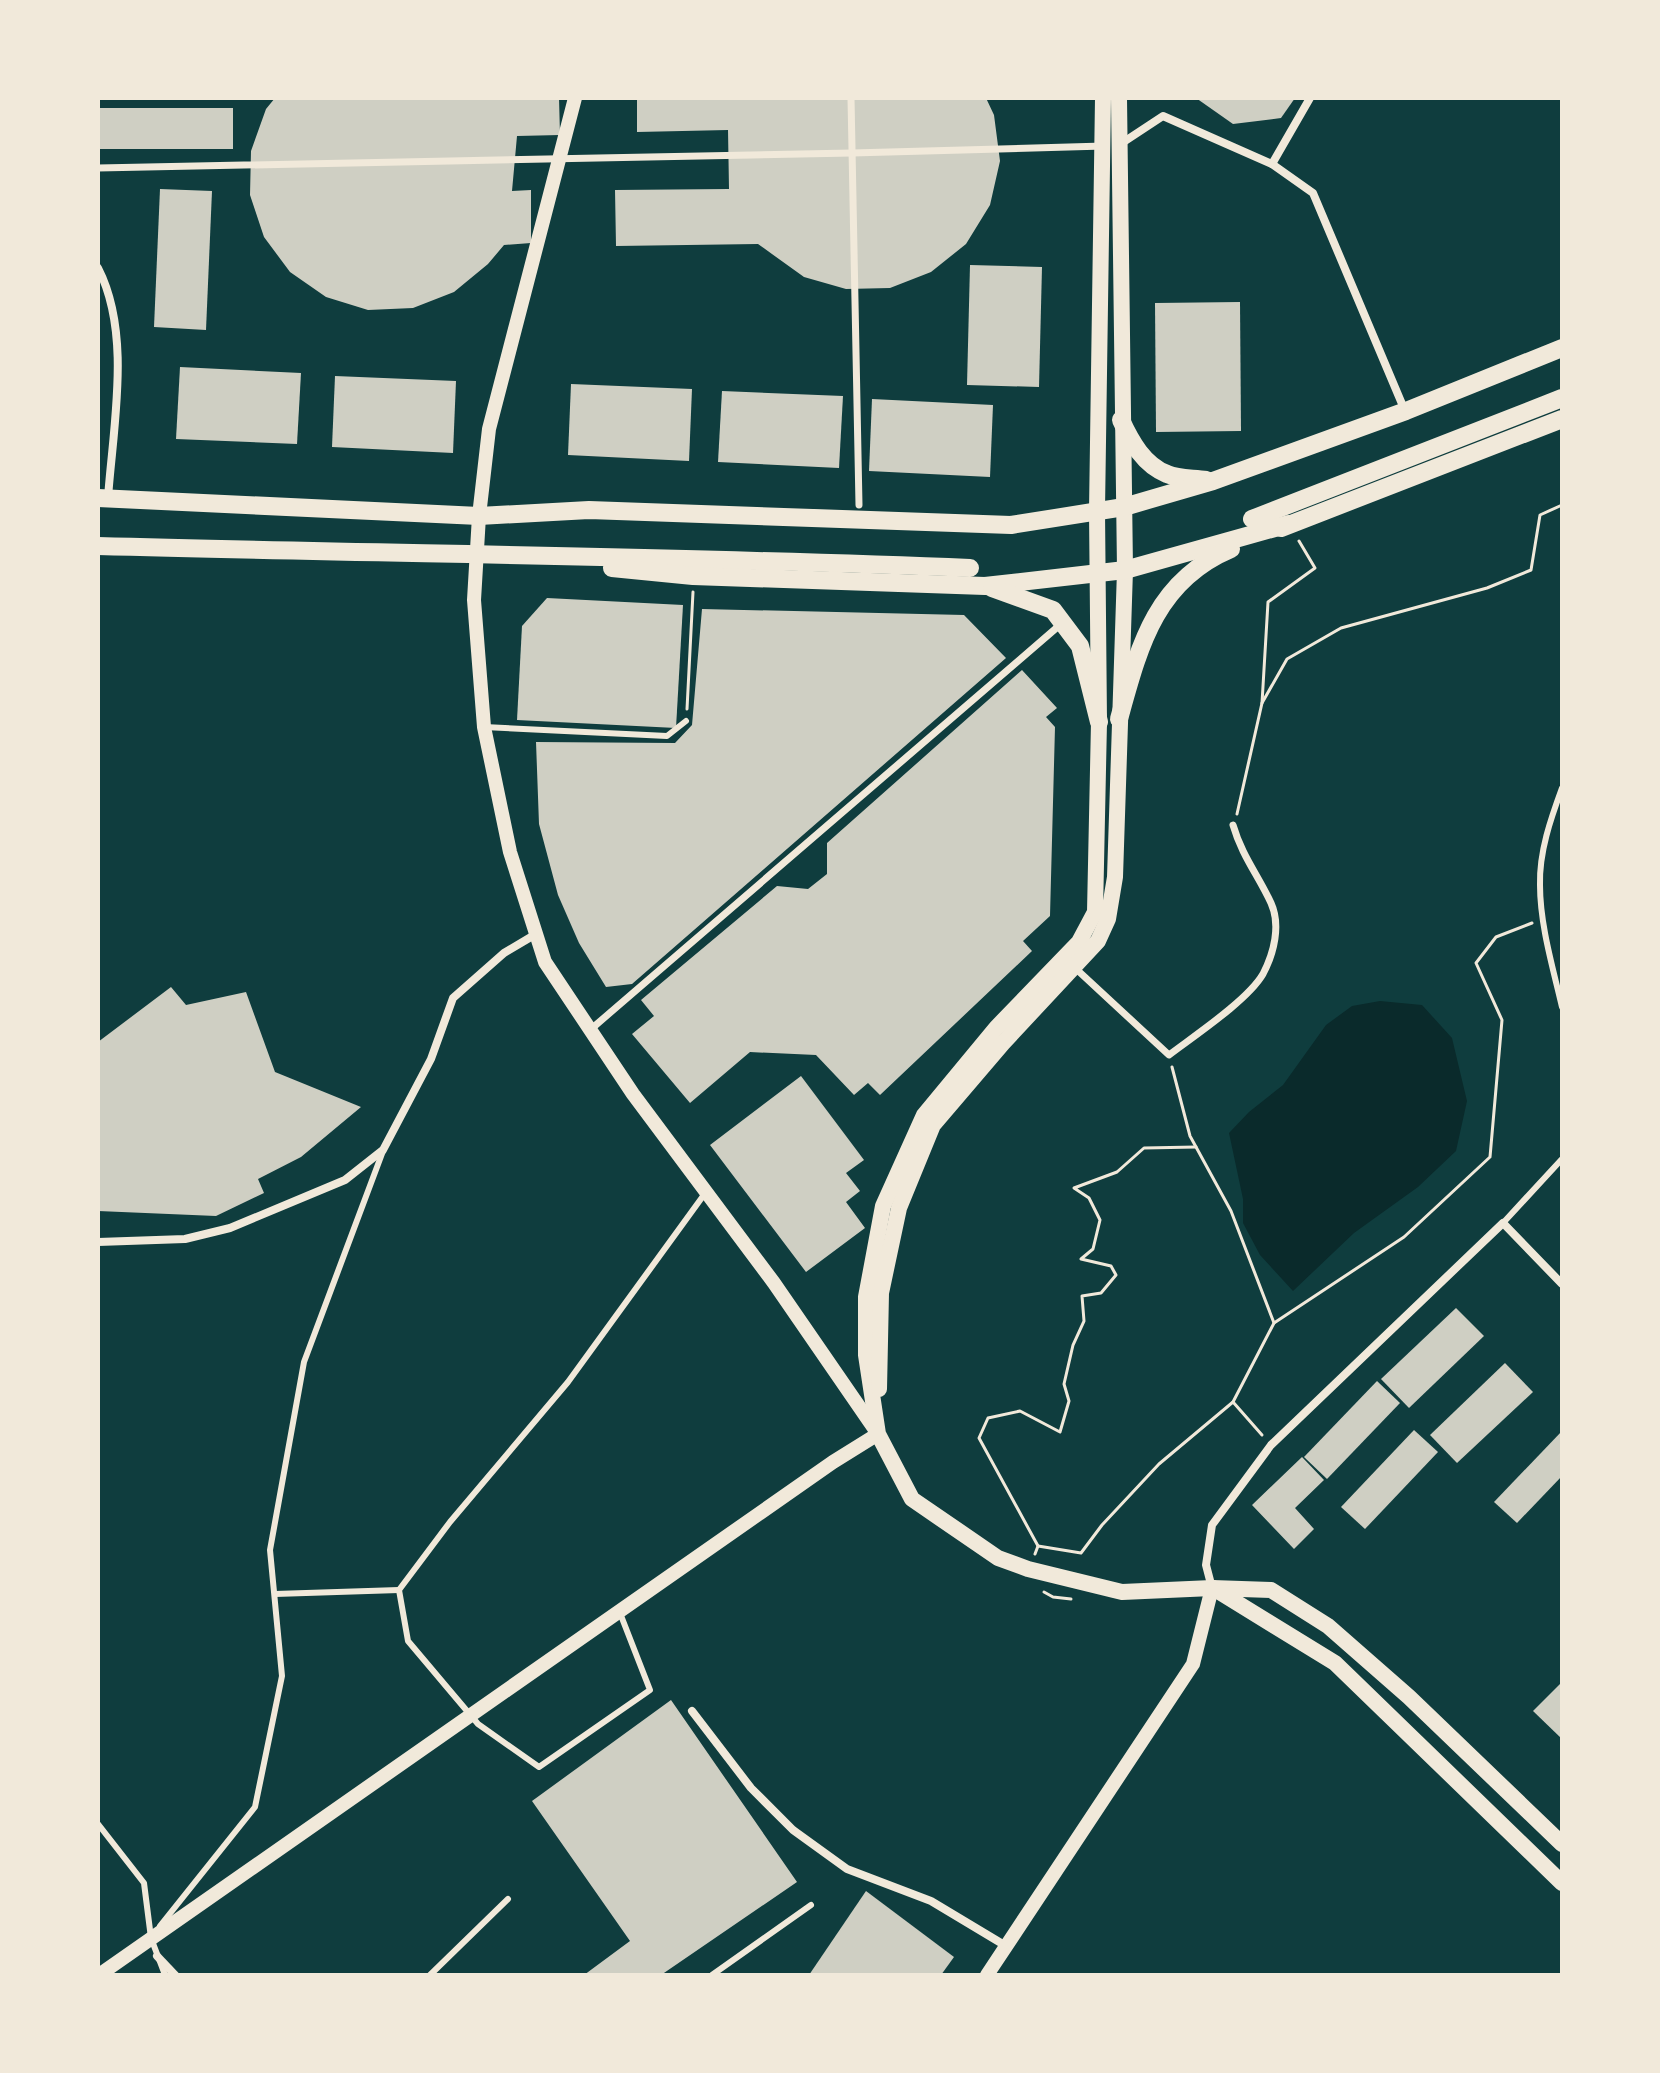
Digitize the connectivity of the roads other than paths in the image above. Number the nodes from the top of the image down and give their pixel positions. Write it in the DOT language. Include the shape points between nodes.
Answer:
graph roads {
  1 [pos="575,98"];
  2 [pos="851,98"];
  3 [pos="1103,98"];
  4 [pos="1119,98"];
  5 [pos="1310,98"];
  6 [pos="1110,145"];
  7 [pos="852,153"];
  8 [pos="559,158"];
  9 [pos="1272,164"];
  10 [pos="98,168"];
  11 [pos="98,268"];
  12 [pos="1562,348"];
  13 [pos="1562,398"];
  14 [pos="1406,411"];
  15 [pos="1562,419"];
  16 [pos="1121,420"];
  17 [pos="1213,481"];
  18 [pos="103,498"];
  19 [pos="859,505"];
  20 [pos="1124,507"];
  21 [pos="1097,511"];
  22 [pos="479,516"];
  23 [pos="1252,519"];
  24 [pos="1289,524"];
  25 [pos="98,546"];
  26 [pos="477,554"];
  27 [pos="970,568"];
  28 [pos="1125,570"];
  29 [pos="1097,573"];
  30 [pos="985,586"];
  31 [pos="1062,623"];
  32 [pos="1119,719"];
  33 [pos="686,721"];
  34 [pos="1099,722"];
  35 [pos="484,727"];
  36 [pos="1562,788"];
  37 [pos="1233,825"];
  38 [pos="536,934"];
  39 [pos="1069,962"];
  40 [pos="1562,1007"];
  41 [pos="590,1030"];
  42 [pos="383,1150"];
  43 [pos="1562,1159"];
  44 [pos="706,1192"];
  45 [pos="1503,1223"];
  46 [pos="98,1242"];
  47 [pos="1562,1284"];
  48 [pos="878,1434"];
  49 [pos="1212,1588"];
  50 [pos="399,1590"];
  51 [pos="275,1594"];
  52 [pos="619,1611"];
  53 [pos="692,1711"];
  54 [pos="474,1720"];
  55 [pos="98,1824"];
  56 [pos="1562,1844"];
  57 [pos="1562,1883"];
  58 [pos="508,1899"];
  59 [pos="811,1905"];
  60 [pos="151,1938"];
  61 [pos="1006,1946"];
  62 [pos="157,1956"];
  63 [pos="99,1975"];
  64 [pos="165,1975"];
  65 [pos="175,1975"];
  66 [pos="430,1975"];
  67 [pos="712,1975"];
  68 [pos="987,1975"];
  1 -- 8 [label="street"];
  2 -- 7 [label="street"];
  3 -- 6 [label="main road"];
  4 -- 6 [label="main road"];
  5 -- 9 [label="street"];
  6 -- 7 [label="street"];
  6 -- 9 [label="street" via="1163,116"];
  6 -- 16 [label="main road"];
  6 -- 21 [label="main road"];
  7 -- 8 [label="street"];
  7 -- 19 [label="street"];
  8 -- 10 [label="street"];
  8 -- 22 [label="street" via="489,429"];
  9 -- 14 [label="street" via="1313,193"];
  11 -- 18 [label="street" via="119,346"];
  12 -- 14 [label="main road"];
  13 -- 23 [label="main road"];
  14 -- 17 [label="main road"];
  15 -- 24 [label="main road"];
  16 -- 17 [label="main road" via="1132,444 1168,475"];
  16 -- 20 [label="main road"];
  17 -- 20 [label="main road"];
  18 -- 22 [label="main road"];
  20 -- 21 [label="main road"];
  20 -- 28 [label="main road"];
  21 -- 22 [label="main road" via="1011,525 589,510"];
  21 -- 29 [label="main road"];
  22 -- 26 [label="street"];
  24 -- 28 [label="main road"];
  24 -- 32 [label="main road" via="1219,554 1174,588 1147,628"];
  25 -- 26 [label="main road"];
  26 -- 27 [label="main road"];
  26 -- 30 [label="main road" via="693,576"];
  26 -- 35 [label="street" via="474,600"];
  28 -- 29 [label="main road"];
  28 -- 32 [label="main road"];
  29 -- 30 [label="main road"];
  29 -- 34 [label="main road"];
  30 -- 31 [label="main road" via="1053,610"];
  31 -- 34 [label="main road" via="1080,646"];
  31 -- 41 [label="street"];
  32 -- 39 [label="main road" via="1115,877 1108,919 1098,941"];
  33 -- 35 [label="lane" via="667,736"];
  34 -- 39 [label="main road" via="1095,912"];
  35 -- 38 [label="street" via="510,852"];
  36 -- 40 [label="lane" via="1547,830 1539,884"];
  37 -- 39 [label="street" via="1241,851 1272,905 1278,929 1262,975 1237,1001 1169,1055"];
  38 -- 41 [label="street" via="545,962"];
  38 -- 42 [label="street" via="504,953 453,998 431,1059"];
  39 -- 48 [label="main road" via="933,1125 899,1208 881,1293"];
  41 -- 44 [label="street"];
  42 -- 46 [label="street" via="345,1180 230,1228 185,1239"];
  42 -- 51 [label="lane" via="304,1362 270,1550"];
  43 -- 45 [label="lane"];
  44 -- 48 [label="street"];
  44 -- 50 [label="lane" via="568,1382"];
  45 -- 47 [label="street"];
  45 -- 49 [label="street" via="1271,1445 1212,1525 1206,1565"];
  48 -- 49 [label="main road" via="912,1499 998,1558 1122,1592"];
  48 -- 52 [label="street"];
  49 -- 56 [label="main road" via="1271,1590 1328,1626"];
  49 -- 57 [label="main road" via="1335,1663"];
  49 -- 61 [label="street" via="1193,1664"];
  50 -- 51 [label="lane"];
  50 -- 54 [label="lane" via="408,1641"];
  51 -- 60 [label="lane" via="282,1676 255,1807"];
  52 -- 54 [label="street"];
  52 -- 54 [label="lane" via="650,1690 539,1767"];
  53 -- 61 [label="street" via="751,1788 793,1830 847,1869 931,1901"];
  54 -- 60 [label="street"];
  55 -- 60 [label="lane" via="144,1883"];
  58 -- 66 [label="lane"];
  59 -- 67 [label="lane"];
  60 -- 62 [label="lane"];
  60 -- 63 [label="street"];
  61 -- 68 [label="street"];
  62 -- 64 [label="lane"];
  62 -- 65 [label="street"];
}
